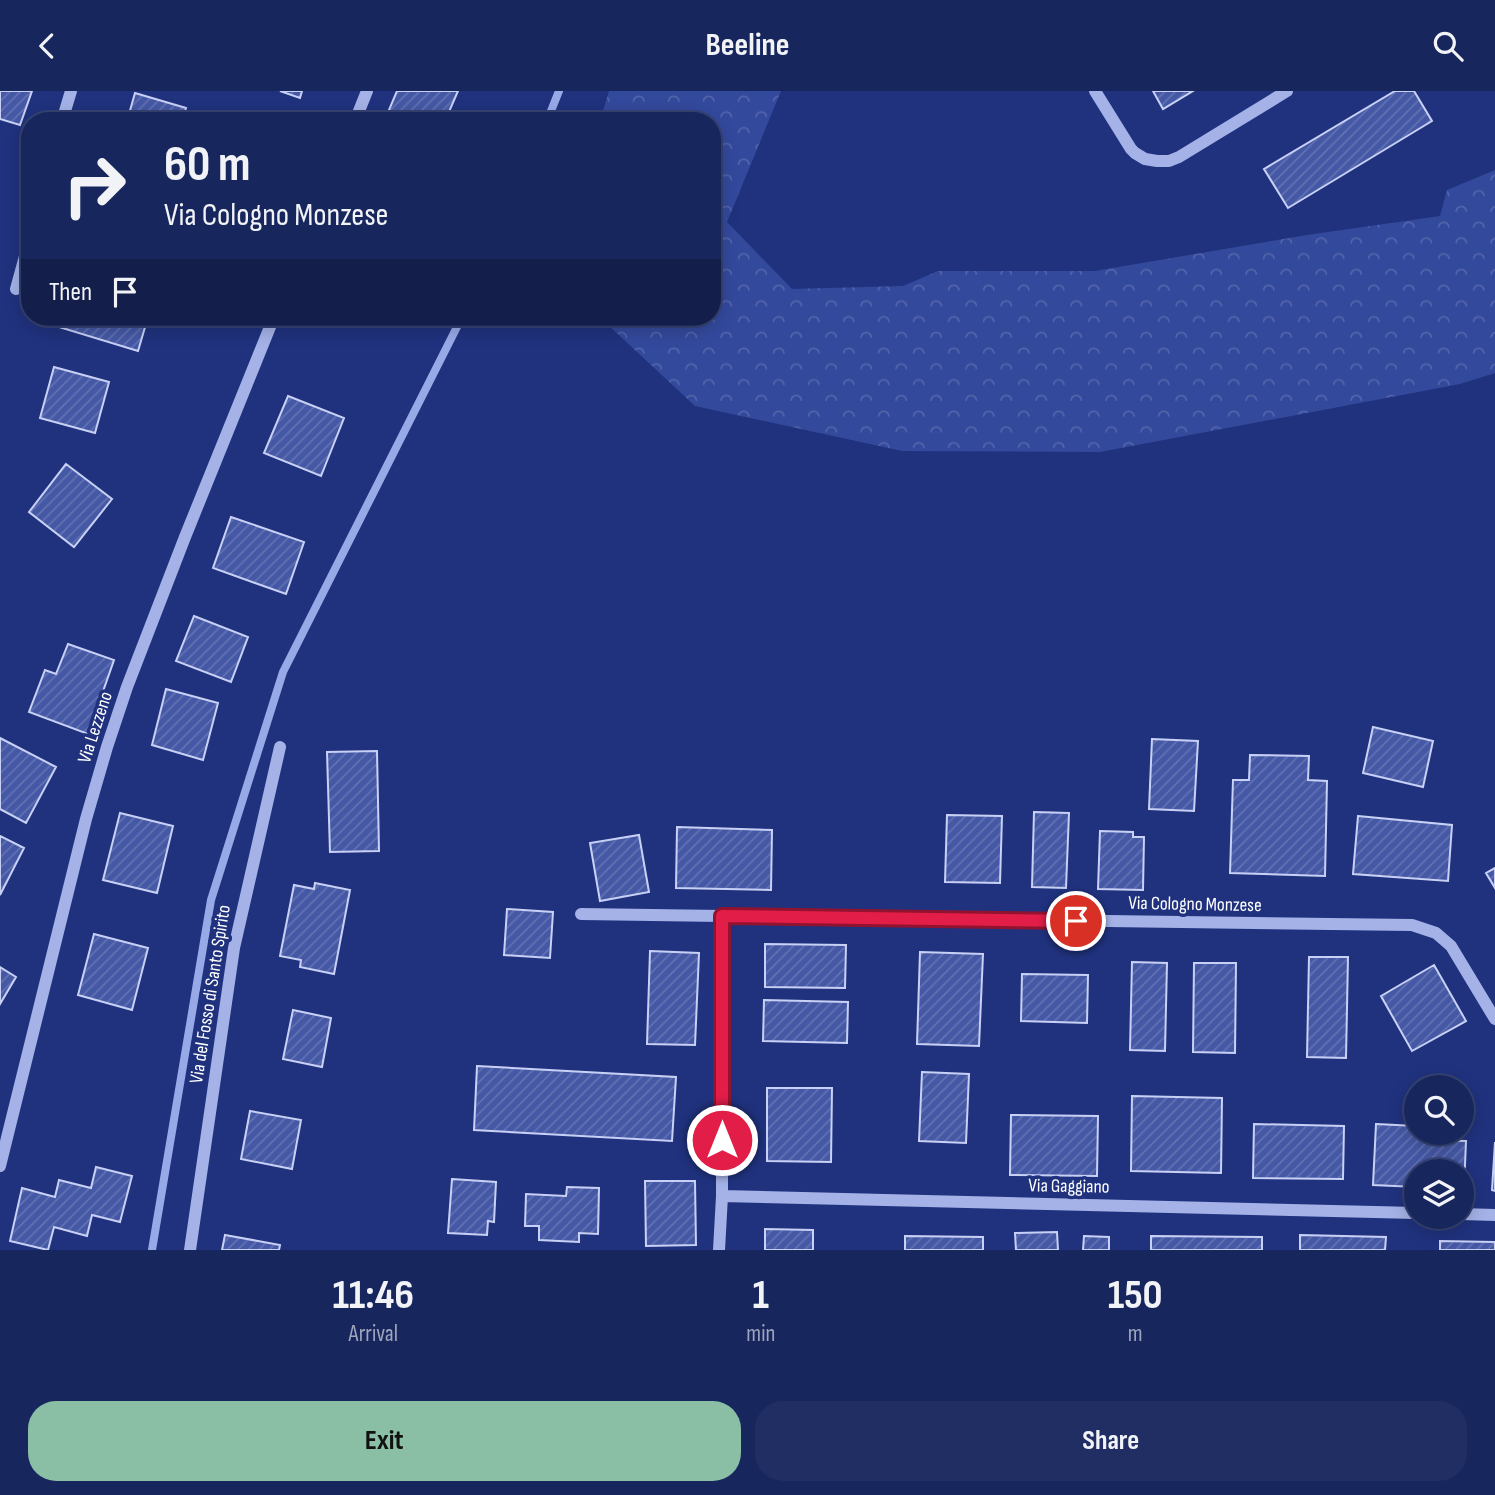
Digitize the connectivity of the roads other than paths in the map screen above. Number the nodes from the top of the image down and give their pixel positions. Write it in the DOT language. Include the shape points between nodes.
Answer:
graph roads {
  1 [pos="71,91"];
  2 [pos="367,91"];
  3 [pos="1095,91"];
  4 [pos="1287,91"];
  5 [pos="65,112"];
  6 [pos="359,112"];
  7 [pos="21,271"];
  8 [pos="16,289"];
  9 [pos="271,326"];
  10 [pos="280,747"];
  11 [pos="581,914"];
  12 [pos="722,916"];
  13 [pos="1495,1019"];
  14 [pos="0,1166"];
  15 [pos="722,1196"];
  16 [pos="1404,1213"];
  17 [pos="1474,1214"];
  18 [pos="1495,1215"];
  19 [pos="190,1250"];
  20 [pos="719,1250"];
  1 -- 5 [label="street"];
  2 -- 6 [label="street"];
  3 -- 4 [label="street" via="1130,149 1145,159 1163,161 1179,157"];
  7 -- 8 [label="street"];
  9 -- 14 [label="street, Via Lezzeno" via="180,549 107,747"];
  10 -- 19 [label="street, Via del Fosso di Santo Spirito" via="234,948"];
  11 -- 12 [label="street, Via Cologno Monzese"];
  12 -- 13 [label="street, Via Cologno Monzese" via="1412,925 1436,933 1451,946"];
  12 -- 15 [label="street"];
  15 -- 16 [label="street, Via Gaggiano"];
  15 -- 20 [label="street"];
  17 -- 18 [label="street"];
}
